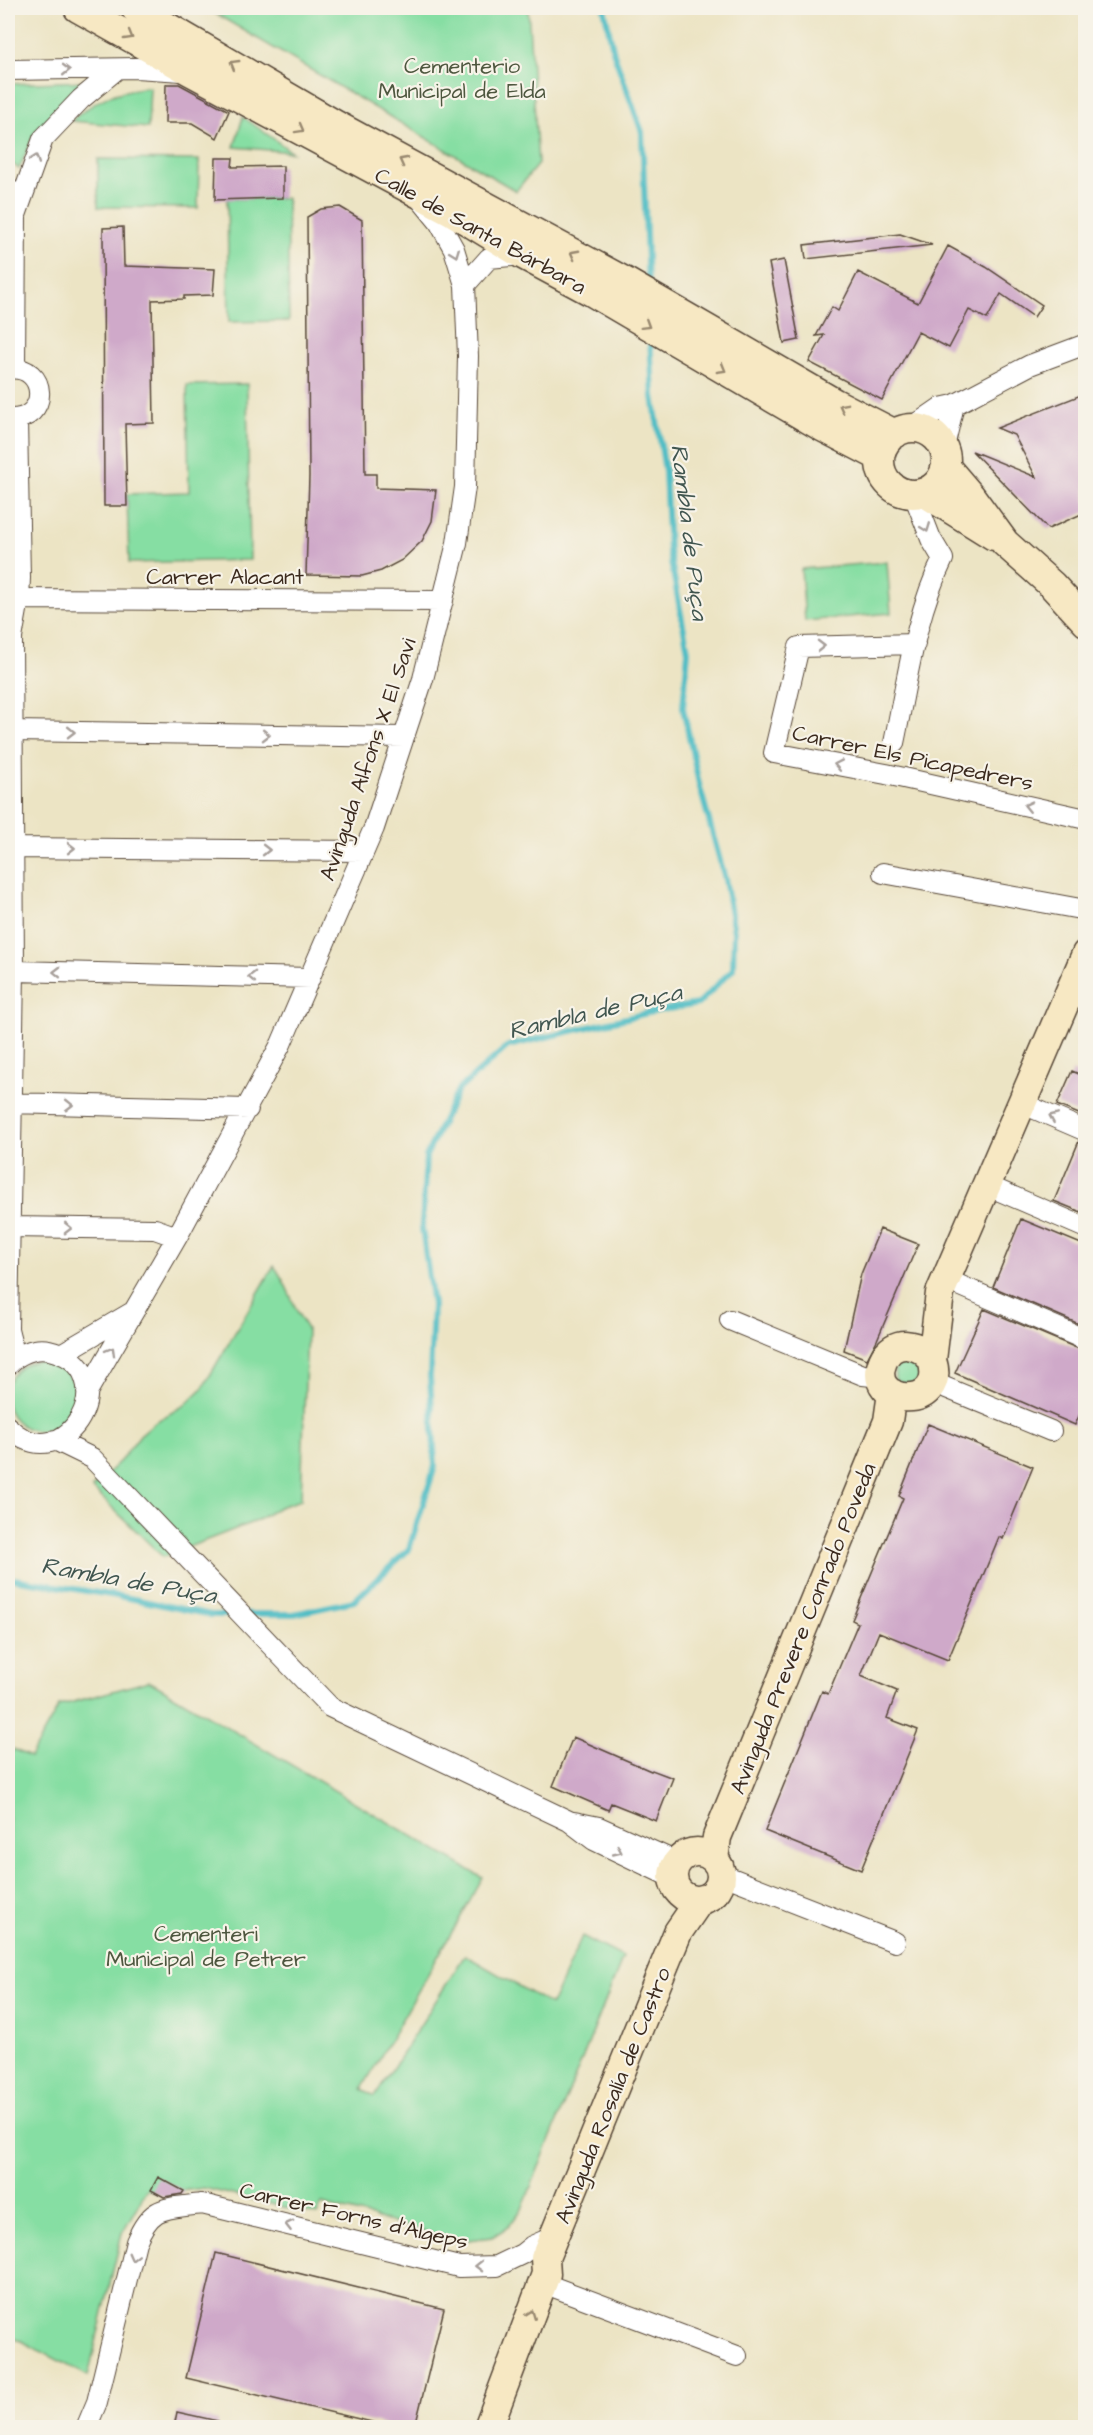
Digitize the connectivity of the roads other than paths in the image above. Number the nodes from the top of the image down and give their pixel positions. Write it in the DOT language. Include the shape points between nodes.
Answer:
graph roads {
  1 [pos="78,8"];
  2 [pos="135,8"];
  3 [pos="117,69"];
  4 [pos="8,70"];
  5 [pos="190,71"];
  6 [pos="8,188"];
  7 [pos="413,191"];
  8 [pos="16,215"];
  9 [pos="523,255"];
  10 [pos="465,285"];
  11 [pos="1086,344"];
  12 [pos="11,368"];
  13 [pos="954,405"];
  14 [pos="12,420"];
  15 [pos="895,439"];
  16 [pos="945,458"];
  17 [pos="919,494"];
  18 [pos="1005,543"];
  19 [pos="14,599"];
  20 [pos="443,601"];
  21 [pos="1086,622"];
  22 [pos="915,644"];
  23 [pos="11,722"];
  24 [pos="403,737"];
  25 [pos="894,743"];
  26 [pos="10,791"];
  27 [pos="1086,819"];
  28 [pos="12,848"];
  29 [pos="364,851"];
  30 [pos="884,873"];
  31 [pos="1086,910"];
  32 [pos="1086,954"];
  33 [pos="14,971"];
  34 [pos="310,978"];
  35 [pos="10,1103"];
  36 [pos="1021,1103"];
  37 [pos="248,1109"];
  38 [pos="1086,1131"];
  39 [pos="9,1162"];
  40 [pos="986,1185"];
  41 [pos="1086,1228"];
  42 [pos="9,1231"];
  43 [pos="177,1237"];
  44 [pos="943,1286"];
  45 [pos="135,1309"];
  46 [pos="730,1320"];
  47 [pos="8,1330"];
  48 [pos="1086,1340"];
  49 [pos="897,1347"];
  50 [pos="61,1353"];
  51 [pos="11,1360"];
  52 [pos="932,1371"];
  53 [pos="87,1392"];
  54 [pos="892,1397"];
  55 [pos="80,1422"];
  56 [pos="8,1427"];
  57 [pos="1051,1431"];
  58 [pos="26,1440"];
  59 [pos="56,1440"];
  60 [pos="8,1448"];
  61 [pos="92,1458"];
  62 [pos="704,1873"];
  63 [pos="895,1942"];
  64 [pos="544,2256"];
  65 [pos="737,2356"];
  66 [pos="86,2427"];
  67 [pos="468,2427"];
  68 [pos="488,2427"];
  1 -- 5 [label="street, Calle de Santa Bárbara, one-way"];
  15 -- 2 [label="street, Calle de Santa Bárbara, one-way" via="672,308 336,125"];
  4 -- 3 [label="street, one-way"];
  3 -- 5 [label="street"];
  8 -- 3 [label="street, one-way" via="43,139"];
  5 -- 7 [label="street, Calle de Santa Bárbara, one-way"];
  6 -- 8 [label="street"];
  7 -- 9 [label="street, Calle de Santa Bárbara"];
  7 -- 10 [label="street, Avinguda Alfons X El Savi, one-way" via="439,222 454,249"];
  8 -- 12 [label="street"];
  9 -- 10 [label="street" via="489,258"];
  9 -- 15 [label="street, Calle de Santa Bárbara, one-way" via="822,427"];
  10 -- 20 [label="street, Avinguda Alfons X El Savi" via="465,486"];
  11 -- 13 [label="street" via="1030,365"];
  12 -- 14 [label="street" via="25,371 39,387 35,409"];
  13 -- 15 [label="street" via="940,408"];
  13 -- 16 [label="street"];
  14 -- 19 [label="street"];
  15 -- 16 [label="street" via="919,428 934,435"];
  15 -- 17 [label="street" via="882,471 888,484 900,492"];
  16 -- 17 [label="street" via="941,480"];
  16 -- 18 [label="street"];
  17 -- 18 [label="street"];
  17 -- 22 [label="street, one-way" via="931,539 943,559"];
  18 -- 21 [label="street"];
  19 -- 20 [label="street, Carrer Alacant"];
  19 -- 23 [label="street"];
  20 -- 24 [label="street, Avinguda Alfons X El Savi"];
  22 -- 25 [label="street"];
  27 -- 22 [label="street, Carrer Els Picapedrers, one-way" via="774,753 799,647"];
  23 -- 24 [label="street, one-way"];
  23 -- 26 [label="street"];
  24 -- 29 [label="street, Avinguda Alfons X El Savi"];
  26 -- 28 [label="street"];
  28 -- 29 [label="street, one-way"];
  28 -- 33 [label="street"];
  29 -- 34 [label="street, Avinguda Alfons X El Savi"];
  30 -- 31 [label="street"];
  32 -- 36 [label="street"];
  34 -- 33 [label="street, one-way"];
  33 -- 35 [label="street"];
  34 -- 37 [label="street, Avinguda Alfons X El Savi"];
  35 -- 37 [label="street, one-way"];
  35 -- 39 [label="street"];
  38 -- 36 [label="street, one-way"];
  36 -- 40 [label="street"];
  37 -- 43 [label="street, Avinguda Alfons X El Savi"];
  39 -- 42 [label="street"];
  40 -- 41 [label="street"];
  40 -- 44 [label="street"];
  42 -- 43 [label="street, one-way" via="155,1229"];
  42 -- 47 [label="street"];
  43 -- 45 [label="street, Avinguda Alfons X El Savi"];
  44 -- 48 [label="street"];
  44 -- 49 [label="street"];
  44 -- 52 [label="street"];
  45 -- 50 [label="street, Avinguda Alfons X El Savi"];
  53 -- 45 [label="street, Avinguda Alfons X El Savi, one-way"];
  46 -- 54 [label="street" via="863,1375"];
  47 -- 51 [label="street"];
  49 -- 52 [label="street" via="906,1344 926,1351"];
  49 -- 54 [label="street" via="882,1362"];
  50 -- 51 [label="street" via="46,1349 30,1351"];
  50 -- 53 [label="street" via="79,1369"];
  52 -- 54 [label="street" via="923,1394"];
  52 -- 57 [label="street"];
  53 -- 55 [label="street, Avinguda Alfons X El Savi"];
  54 -- 62 [label="street, Avinguda Prevere Conrado Poveda"];
  55 -- 59 [label="street"];
  55 -- 61 [label="street"];
  56 -- 58 [label="street"];
  58 -- 59 [label="street"];
  58 -- 60 [label="street"];
  59 -- 61 [label="street"];
  61 -- 62 [label="street" via="330,1707 569,1821 598,1827"];
  62 -- 63 [label="street"];
  62 -- 64 [label="street, Avinguda Rosalía de Castro"];
  64 -- 65 [label="street"];
  64 -- 66 [label="street, Carrer Forns d'Algeps, one-way" via="522,2254 496,2266 459,2267 202,2204 162,2209 145,2221 136,2242 97,2402"];
  64 -- 67 [label="street, Avinguda Rosalía de Castro" via="529,2266"];
  68 -- 64 [label="street, Avinguda Rosalía de Castro, one-way"];
}
